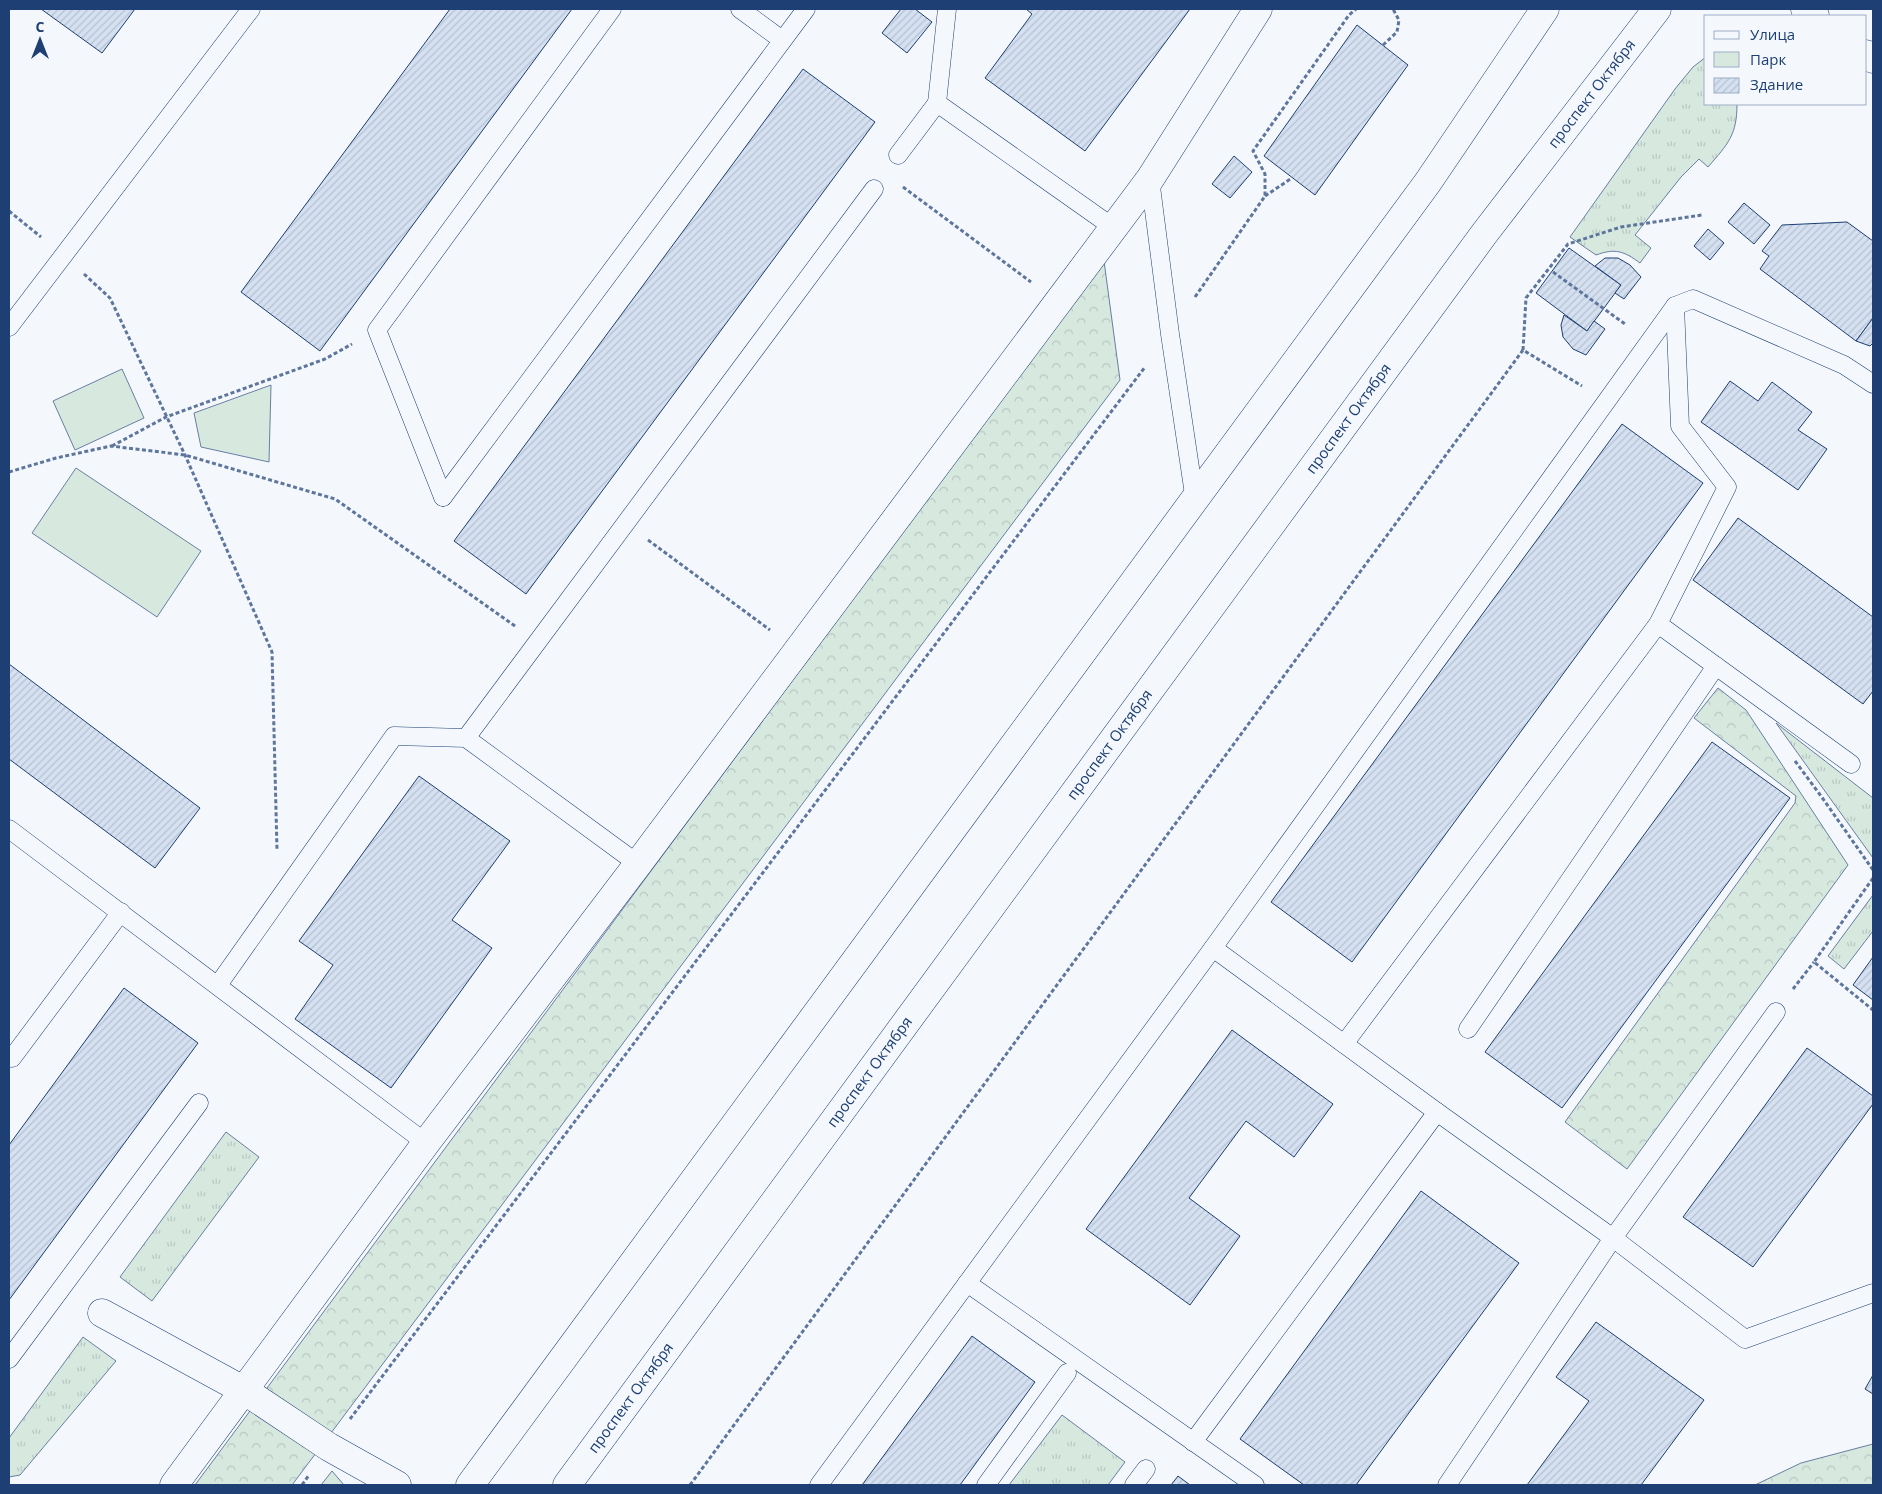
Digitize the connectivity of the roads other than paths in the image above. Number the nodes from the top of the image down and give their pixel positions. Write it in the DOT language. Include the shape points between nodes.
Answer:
graph roads {
  1 [pos="251,9"];
  2 [pos="612,9"];
  3 [pos="740,9"];
  4 [pos="806,9"];
  5 [pos="947,9"];
  6 [pos="1258,9"];
  7 [pos="1545,9"];
  8 [pos="1657,9"];
  9 [pos="782,40"];
  10 [pos="937,103"];
  11 [pos="898,155"];
  12 [pos="1150,179"];
  13 [pos="874,189"];
  14 [pos="1114,228"];
  15 [pos="1675,306"];
  16 [pos="9,326"];
  17 [pos="1873,384"];
  18 [pos="1195,501"];
  19 [pos="1658,624"];
  20 [pos="1716,666"];
  21 [pos="466,738"];
  22 [pos="1851,764"];
  23 [pos="9,829"];
  24 [pos="638,864"];
  25 [pos="121,912"];
  26 [pos="1213,948"];
  27 [pos="218,985"];
  28 [pos="1776,1012"];
  29 [pos="1468,1029"];
  30 [pos="1344,1044"];
  31 [pos="9,1056"];
  32 [pos="199,1103"];
  33 [pos="1437,1112"];
  34 [pos="426,1143"];
  35 [pos="1613,1238"];
  36 [pos="967,1283"];
  37 [pos="1873,1293"];
  38 [pos="102,1313"];
  39 [pos="9,1358"];
  40 [pos="1067,1374"];
  41 [pos="245,1390"];
  42 [pos="1193,1442"];
  43 [pos="1146,1469"];
  44 [pos="174,1485"];
  45 [pos="397,1485"];
  46 [pos="470,1485"];
  47 [pos="567,1485"];
  48 [pos="819,1485"];
  49 [pos="986,1485"];
  50 [pos="1134,1485"];
  51 [pos="1255,1485"];
  52 [pos="1447,1485"];
  1 -- 16 [label="lane"];
  2 -- 9 [label="lane" via="378,330 443,497"];
  3 -- 9 [label="lane"];
  4 -- 9 [label="lane"];
  5 -- 10 [label="lane"];
  6 -- 12 [label="main road"];
  7 -- 18 [label="main road" via="1428,182"];
  8 -- 47 [label="main road, проспект Октября" via="1484,234"];
  10 -- 11 [label="lane"];
  10 -- 14 [label="lane"];
  12 -- 14 [label="main road"];
  12 -- 18 [label="lane"];
  13 -- 21 [label="lane"];
  14 -- 24 [label="main road"];
  15 -- 17 [label="lane" via="1693,299 1844,365"];
  15 -- 19 [label="lane" via="1680,426 1727,487"];
  15 -- 26 [label="lane"];
  18 -- 46 [label="main road"];
  19 -- 20 [label="lane"];
  19 -- 30 [label="lane"];
  20 -- 22 [label="lane"];
  20 -- 29 [label="lane"];
  21 -- 24 [label="lane"];
  21 -- 27 [label="lane" via="394,736"];
  23 -- 25 [label="lane"];
  24 -- 34 [label="main road"];
  25 -- 27 [label="lane"];
  25 -- 31 [label="lane" via="12,1058"];
  26 -- 30 [label="lane"];
  26 -- 36 [label="lane"];
  27 -- 34 [label="lane"];
  28 -- 35 [label="lane"];
  30 -- 33 [label="lane"];
  32 -- 39 [label="lane"];
  33 -- 35 [label="lane"];
  33 -- 42 [label="lane"];
  34 -- 41 [label="main road"];
  35 -- 37 [label="lane" via="1745,1339"];
  35 -- 52 [label="lane"];
  36 -- 42 [label="lane"];
  36 -- 48 [label="lane"];
  38 -- 41 [label="main road"];
  40 -- 49 [label="lane"];
  41 -- 44 [label="main road"];
  41 -- 45 [label="main road" via="329,1447"];
  42 -- 51 [label="lane"];
  43 -- 50 [label="lane"];
}
